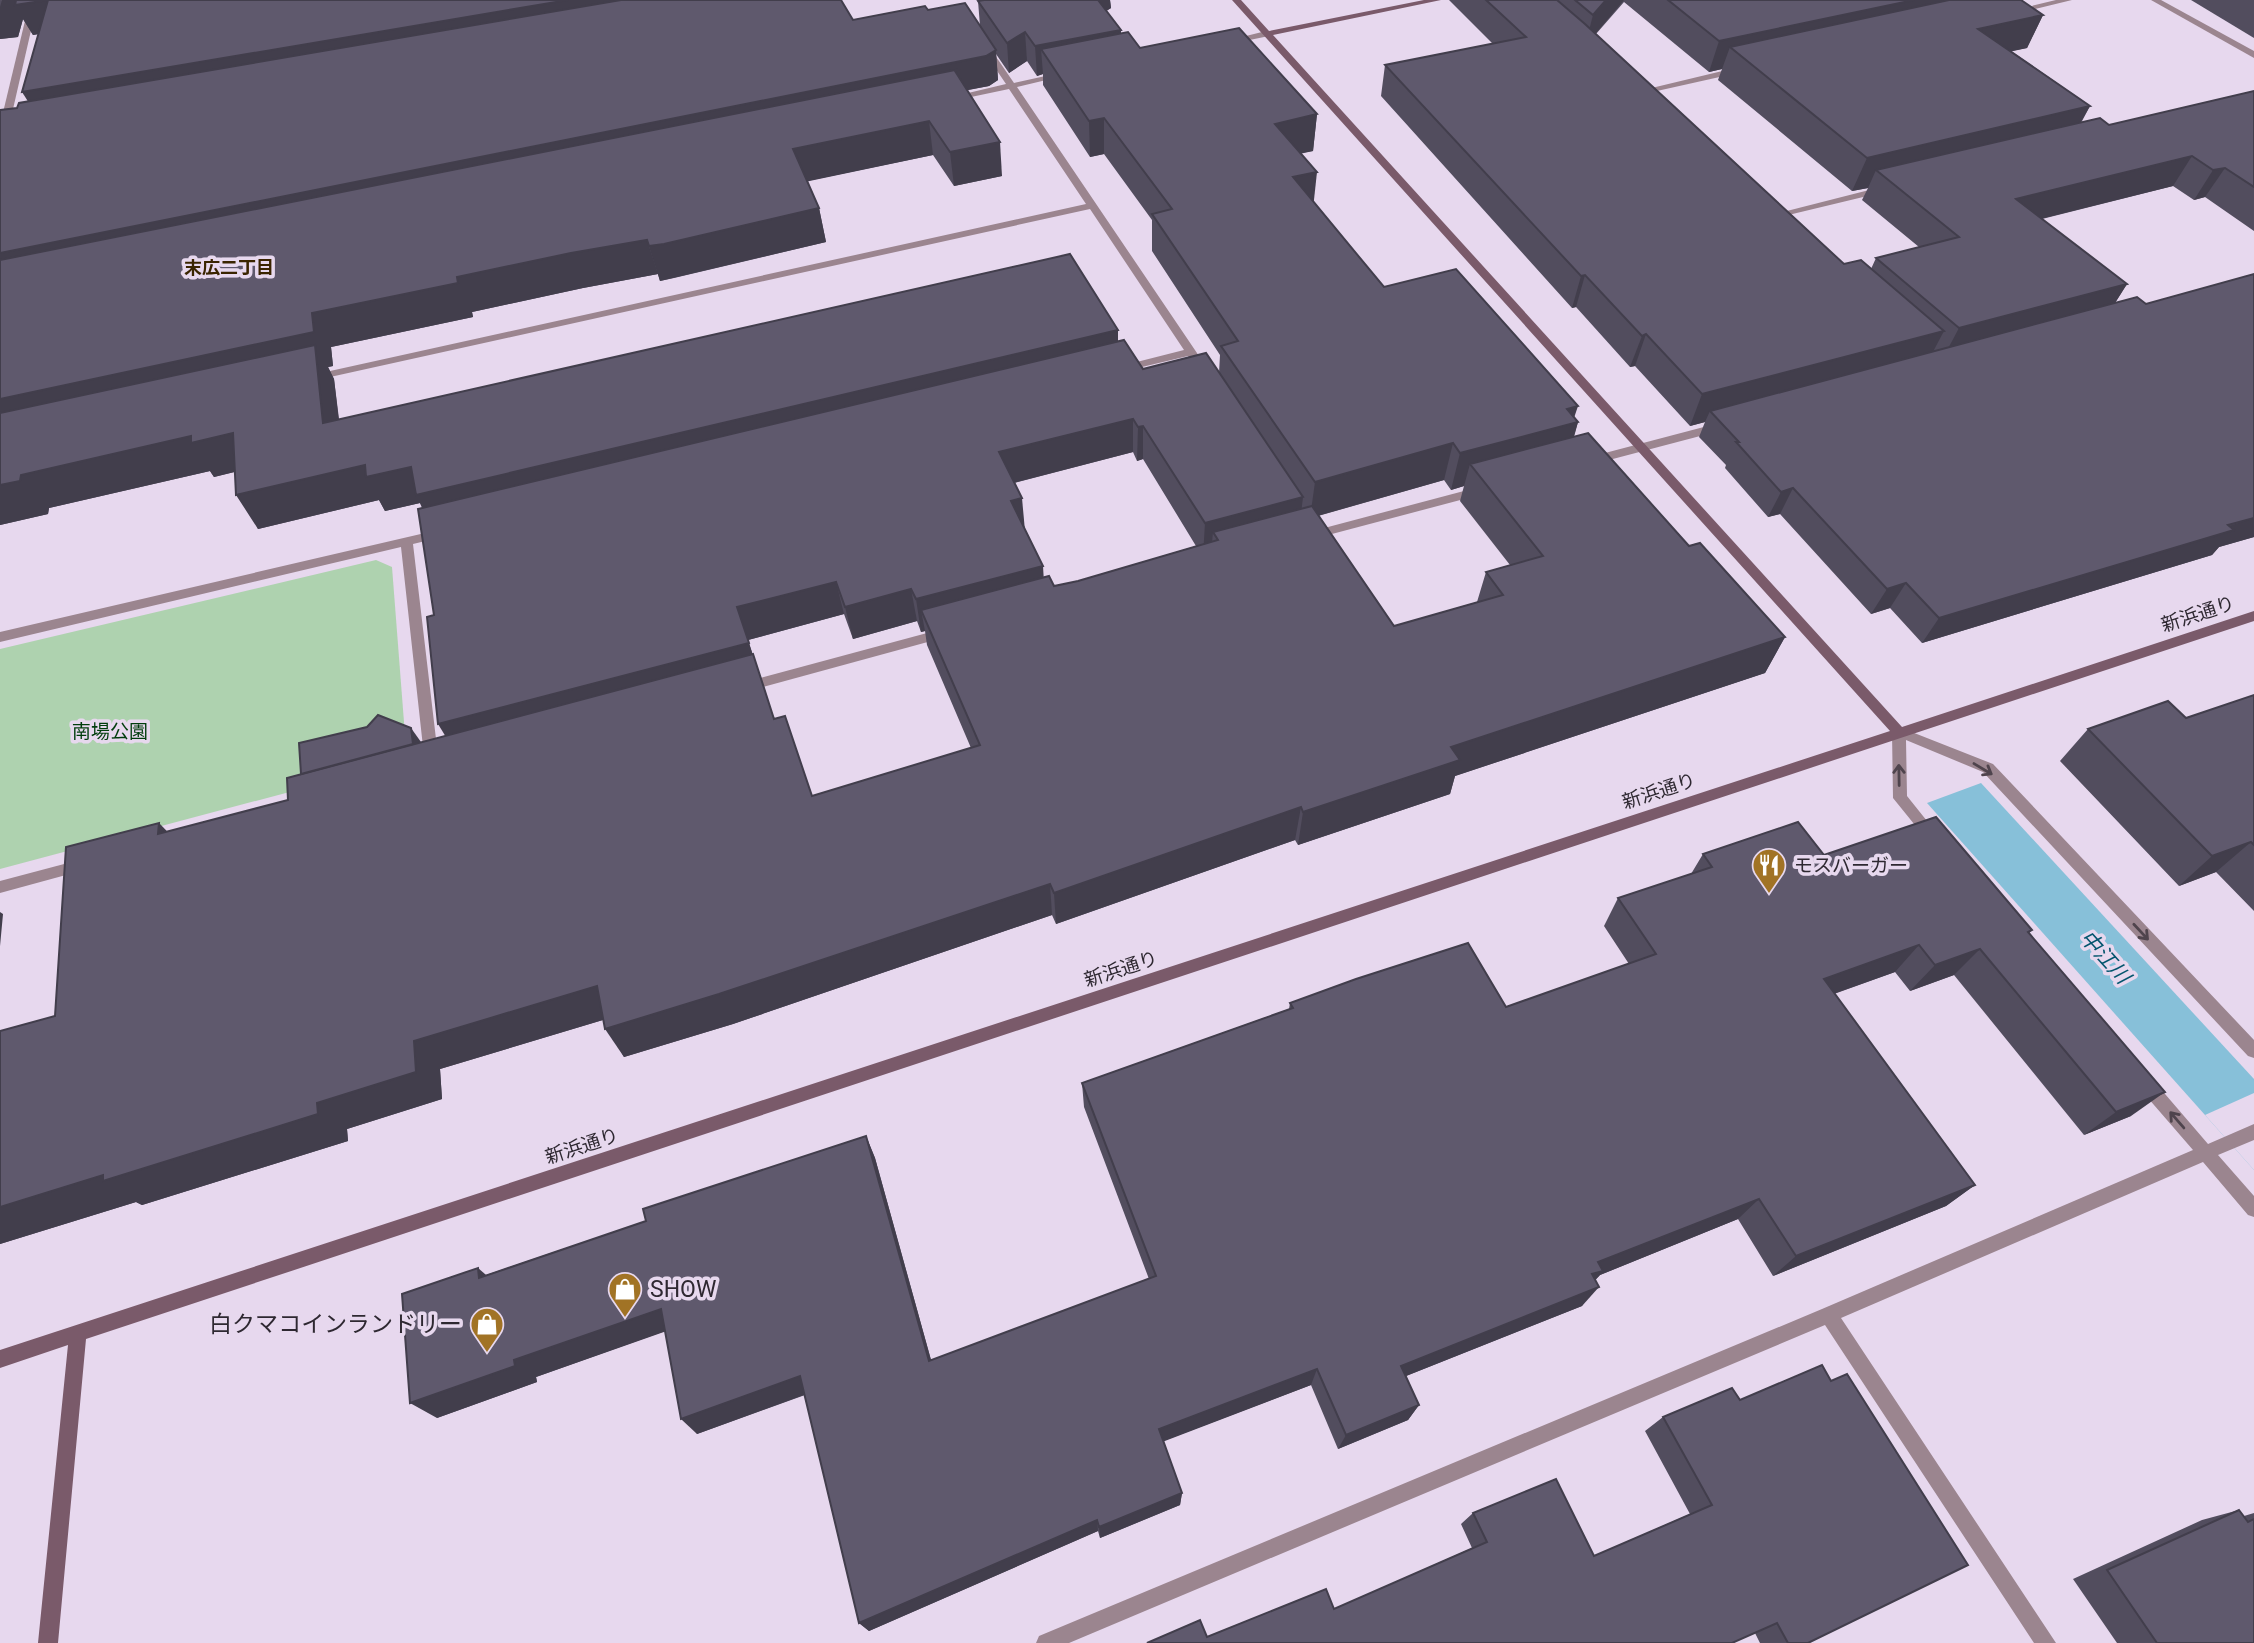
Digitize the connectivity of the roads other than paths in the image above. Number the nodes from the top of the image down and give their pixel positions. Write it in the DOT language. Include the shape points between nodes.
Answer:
graph roads {
  1 [pos="34,0"];
  2 [pos="1236,0"];
  3 [pos="1437,0"];
  4 [pos="2068,0"];
  5 [pos="2155,0"];
  6 [pos="2000,15"];
  7 [pos="1266,34"];
  8 [pos="982,43"];
  9 [pos="1221,43"];
  10 [pos="2254,55"];
  11 [pos="1754,67"];
  12 [pos="1077,73"];
  13 [pos="1011,86"];
  14 [pos="944,100"];
  15 [pos="1641,102"];
  16 [pos="16,132"];
  17 [pos="1,138"];
  18 [pos="1891,188"];
  19 [pos="1091,206"];
  20 [pos="1760,208"];
  21 [pos="1770,216"];
  22 [pos="1780,225"];
  23 [pos="1191,352"];
  24 [pos="1198,363"];
  25 [pos="1110,372"];
  26 [pos="300,380"];
  27 [pos="1732,423"];
  28 [pos="1640,448"];
  29 [pos="1574,466"];
  30 [pos="1496,486"];
  31 [pos="447,532"];
  32 [pos="1305,532"];
  33 [pos="407,542"];
  34 [pos="2254,616"];
  35 [pos="952,631"];
  36 [pos="0,637"];
  37 [pos="726,692"];
  38 [pos="1899,732"];
  39 [pos="433,771"];
  40 [pos="1945,851"];
  41 [pos="95,862"];
  42 [pos="0,887"];
  43 [pos="2254,1051"];
  44 [pos="2134,1070"];
  45 [pos="2254,1132"];
  46 [pos="2206,1153"];
  47 [pos="2254,1209"];
  48 [pos="1828,1315"];
  49 [pos="78,1333"];
  50 [pos="0,1359"];
  51 [pos="48,1643"];
  52 [pos="1046,1643"];
  53 [pos="2046,1643"];
  1 -- 17 [label="street"];
  2 -- 7 [label="street"];
  3 -- 7 [label="street"];
  4 -- 6 [label="street"];
  5 -- 10 [label="street"];
  7 -- 9 [label="street"];
  7 -- 28 [label="street"];
  8 -- 13 [label="street"];
  11 -- 15 [label="street" via="1631,93"];
  12 -- 13 [label="street"];
  13 -- 14 [label="street"];
  13 -- 19 [label="street"];
  16 -- 17 [label="street"];
  18 -- 21 [label="street"];
  19 -- 23 [label="street"];
  19 -- 26 [label="street"];
  20 -- 21 [label="street"];
  21 -- 22 [label="street"];
  23 -- 24 [label="street"];
  23 -- 25 [label="street"];
  27 -- 28 [label="street"];
  28 -- 29 [label="street"];
  28 -- 38 [label="street"];
  30 -- 32 [label="street"];
  31 -- 33 [label="street"];
  33 -- 36 [label="street"];
  33 -- 39 [label="street"];
  34 -- 38 [label="street, 新浜通り"];
  35 -- 37 [label="street"];
  40 -- 38 [label="street, one-way" via="1900,799"];
  38 -- 43 [label="street, one-way" via="1988,768"];
  38 -- 49 [label="street, 新浜通り"];
  41 -- 42 [label="street"];
  46 -- 44 [label="street, one-way"];
  45 -- 46 [label="street"];
  46 -- 47 [label="street"];
  46 -- 48 [label="street"];
  48 -- 52 [label="street"];
  48 -- 53 [label="street"];
  49 -- 50 [label="street, 新浜通り"];
  49 -- 51 [label="street"];
}
